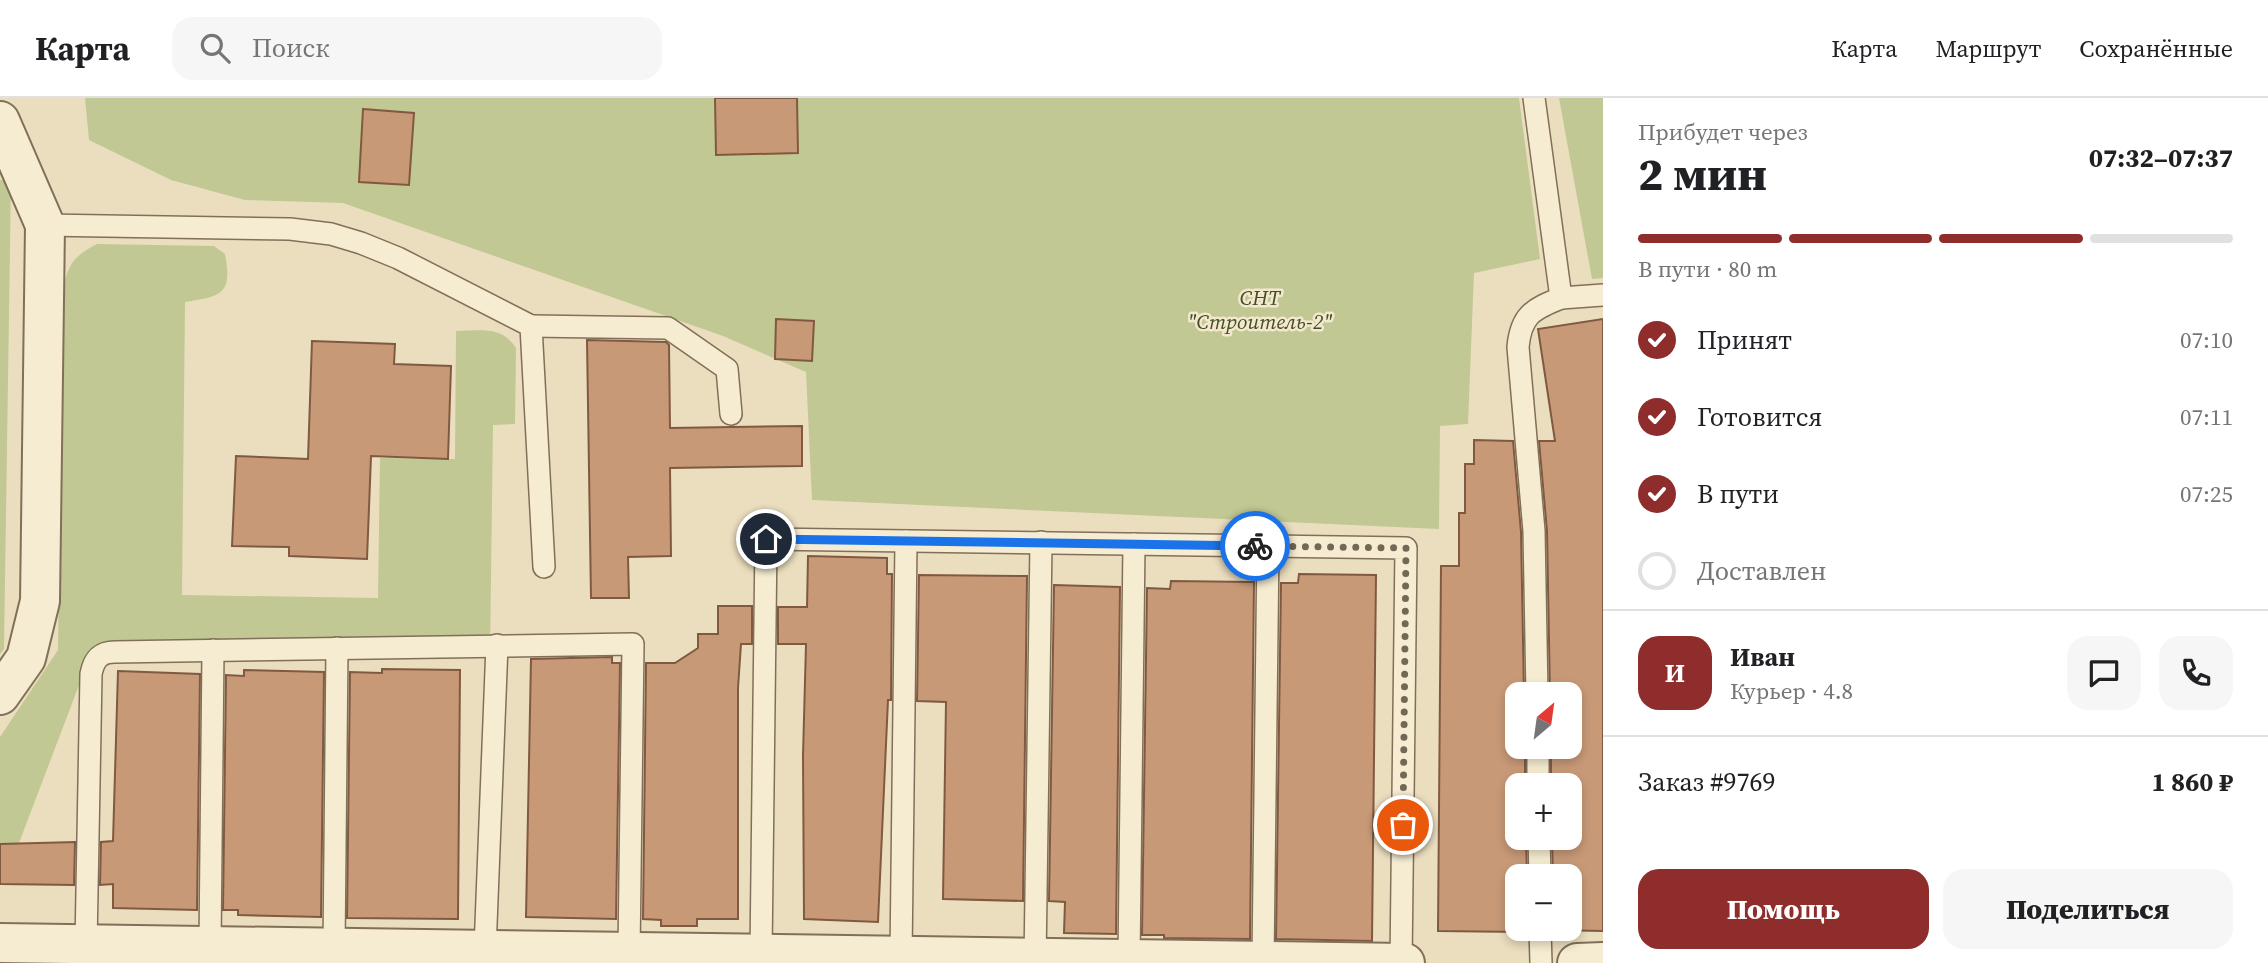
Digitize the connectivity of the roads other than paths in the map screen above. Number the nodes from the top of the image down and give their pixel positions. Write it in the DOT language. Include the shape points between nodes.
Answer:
graph roads {
  1 [pos="1534,98"];
  2 [pos="1,124"];
  3 [pos="45,225"];
  4 [pos="1603,295"];
  5 [pos="1561,298"];
  6 [pos="531,326"];
  7 [pos="731,414"];
  8 [pos="906,541"];
  9 [pos="1041,542"];
  10 [pos="1134,544"];
  11 [pos="1268,546"];
  12 [pos="544,568"];
  13 [pos="497,646"];
  14 [pos="337,648"];
  15 [pos="213,650"];
  16 [pos="1537,682"];
  17 [pos="0,695"];
  18 [pos="1540,941"];
  19 [pos="0,943"];
  20 [pos="86,944"];
  21 [pos="210,946"];
  22 [pos="334,948"];
  23 [pos="485,950"];
  24 [pos="629,952"];
  25 [pos="142,954"];
  26 [pos="761,954"];
  27 [pos="901,956"];
  28 [pos="539,957"];
  29 [pos="1129,959"];
  30 [pos="1035,960"];
  31 [pos="1263,961"];
  32 [pos="1603,962"];
  33 [pos="1403,963"];
  34 [pos="1541,963"];
  35 [pos="1577,963"];
  1 -- 5 [label="lane"];
  2 -- 3 [label="street"];
  3 -- 6 [label="lane" via="290,229 331,234 398,258"];
  3 -- 17 [label="street" via="40,601 26,658"];
  4 -- 5 [label="lane"];
  5 -- 16 [label="lane" via="1531,313 1520,330 1518,347 1534,531"];
  6 -- 7 [label="lane" via="668,328 727,369"];
  6 -- 12 [label="lane"];
  8 -- 9 [label="lane"];
  8 -- 26 [label="lane" via="766,539"];
  8 -- 27 [label="lane"];
  9 -- 10 [label="lane"];
  9 -- 30 [label="lane"];
  10 -- 11 [label="lane"];
  10 -- 29 [label="lane"];
  11 -- 31 [label="lane"];
  11 -- 33 [label="lane" via="1406,548"];
  13 -- 14 [label="lane"];
  13 -- 23 [label="lane"];
  13 -- 24 [label="lane" via="633,644"];
  14 -- 15 [label="lane"];
  14 -- 22 [label="lane"];
  15 -- 20 [label="lane" via="107,652 93,665"];
  15 -- 21 [label="lane"];
  18 -- 34 [label="lane"];
  19 -- 20 [label="street"];
  20 -- 25 [label="street"];
  21 -- 22 [label="street"];
  21 -- 25 [label="street"];
  22 -- 23 [label="street"];
  23 -- 28 [label="street"];
  24 -- 26 [label="street"];
  24 -- 28 [label="street"];
  26 -- 27 [label="street"];
  27 -- 30 [label="street"];
  29 -- 30 [label="street"];
  29 -- 31 [label="street"];
  31 -- 33 [label="street"];
  32 -- 35 [label="street"];
}
